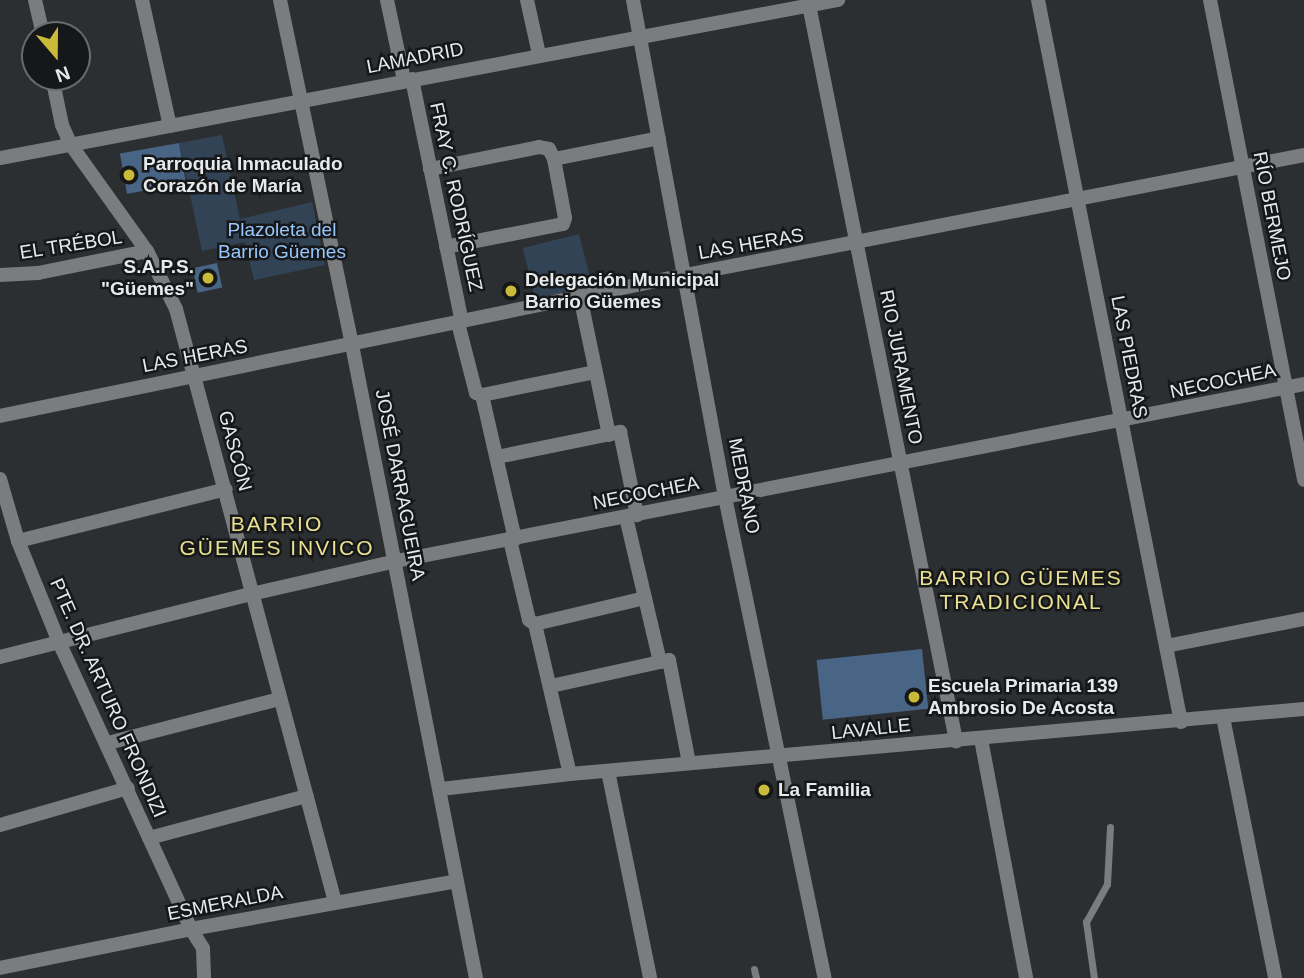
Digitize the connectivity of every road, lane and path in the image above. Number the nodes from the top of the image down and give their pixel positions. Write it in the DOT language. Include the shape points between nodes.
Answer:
graph roads {
  1 [pos="35,0"];
  2 [pos="142,0"];
  3 [pos="280,0"];
  4 [pos="387,0"];
  5 [pos="527,0"];
  6 [pos="633,0"];
  7 [pos="838,0"];
  8 [pos="1038,0"];
  9 [pos="1210,0"];
  10 [pos="808,3"];
  11 [pos="40,21"];
  12 [pos="640,36"];
  13 [pos="539,54"];
  14 [pos="408,80"];
  15 [pos="55,91"];
  16 [pos="301,99"];
  17 [pos="170,126"];
  18 [pos="659,138"];
  19 [pos="71,145"];
  20 [pos="1304,155"];
  21 [pos="0,158"];
  22 [pos="554,159"];
  23 [pos="1243,166"];
  24 [pos="430,169"];
  25 [pos="1079,200"];
  26 [pos="856,244"];
  27 [pos="446,247"];
  28 [pos="147,251"];
  29 [pos="0,275"];
  30 [pos="685,275"];
  31 [pos="580,296"];
  32 [pos="460,322"];
  33 [pos="352,345"];
  34 [pos="595,372"];
  35 [pos="194,375"];
  36 [pos="1304,384"];
  37 [pos="1285,387"];
  38 [pos="482,395"];
  39 [pos="0,416"];
  40 [pos="1121,422"];
  41 [pos="609,435"];
  42 [pos="497,457"];
  43 [pos="900,464"];
  44 [pos="0,479"];
  45 [pos="1304,480"];
  46 [pos="226,489"];
  47 [pos="725,497"];
  48 [pos="631,517"];
  49 [pos="513,539"];
  50 [pos="19,541"];
  51 [pos="396,561"];
  52 [pos="251,594"];
  53 [pos="645,598"];
  54 [pos="1304,619"];
  55 [pos="535,624"];
  56 [pos="59,642"];
  57 [pos="1166,646"];
  58 [pos="0,657"];
  59 [pos="660,662"];
  60 [pos="551,686"];
  61 [pos="279,699"];
  62 [pos="1304,709"];
  63 [pos="1223,717"];
  64 [pos="1181,722"];
  65 [pos="981,739"];
  66 [pos="956,741"];
  67 [pos="108,744"];
  68 [pos="779,758"];
  69 [pos="690,763"];
  70 [pos="608,771"];
  71 [pos="570,774"];
  72 [pos="128,788"];
  73 [pos="441,789"];
  74 [pos="307,796"];
  75 [pos="0,825"];
  76 [pos="1110,827"];
  77 [pos="149,838"];
  78 [pos="457,881"];
  79 [pos="335,902"];
  80 [pos="191,929"];
  81 [pos="0,968"];
  82 [pos="754,969"];
  83 [pos="204,978"];
  84 [pos="476,978"];
  85 [pos="650,978"];
  86 [pos="756,978"];
  87 [pos="825,978"];
  88 [pos="1027,978"];
  89 [pos="1094,978"];
  90 [pos="1275,978"];
  1 -- 11 [label="street"];
  2 -- 17 [label="street"];
  3 -- 16 [label="street, JOSÉ DARRAGUEIRA"];
  4 -- 14 [label="street, FRAY C. RODRÍGUEZ"];
  5 -- 13 [label="street"];
  6 -- 12 [label="street, MEDRANO"];
  7 -- 10 [label="street, LAMADRID"];
  8 -- 25 [label="street, LAS PIEDRAS"];
  9 -- 23 [label="street, RÍO BERMEJO"];
  10 -- 12 [label="street, LAMADRID"];
  10 -- 26 [label="street, RIO JURAMENTO"];
  12 -- 13 [label="street, LAMADRID"];
  12 -- 18 [label="street, MEDRANO"];
  13 -- 14 [label="street, LAMADRID"];
  14 -- 16 [label="street, LAMADRID"];
  14 -- 24 [label="street, FRAY C. RODRÍGUEZ"];
  15 -- 19 [label="street, GASCÓN"];
  16 -- 17 [label="street, LAMADRID"];
  16 -- 33 [label="street, JOSÉ DARRAGUEIRA"];
  17 -- 19 [label="street, LAMADRID"];
  18 -- 22 [label="street"];
  18 -- 30 [label="street, MEDRANO"];
  19 -- 21 [label="street, LAMADRID"];
  19 -- 28 [label="street, GASCÓN"];
  20 -- 23 [label="street, LAS HERAS"];
  22 -- 24 [label="street" via="549,149 539,147"];
  22 -- 27 [label="street" via="563,224"];
  23 -- 25 [label="street, LAS HERAS"];
  23 -- 37 [label="street, RÍO BERMEJO"];
  24 -- 27 [label="street, FRAY C. RODRÍGUEZ"];
  25 -- 26 [label="street, LAS HERAS"];
  25 -- 40 [label="street, LAS PIEDRAS"];
  26 -- 30 [label="street, LAS HERAS"];
  26 -- 43 [label="street, RIO JURAMENTO"];
  27 -- 32 [label="street, FRAY C. RODRÍGUEZ"];
  28 -- 29 [label="street, EL TRÉBOL" via="38,273"];
  28 -- 35 [label="street, GASCÓN" via="176,309"];
  30 -- 31 [label="street, LAS HERAS"];
  30 -- 47 [label="street, MEDRANO"];
  31 -- 32 [label="street, LAS HERAS"];
  31 -- 34 [label="street"];
  32 -- 33 [label="street, LAS HERAS"];
  32 -- 38 [label="street, FRAY C. RODRÍGUEZ" via="476,393"];
  33 -- 35 [label="street, LAS HERAS"];
  33 -- 51 [label="street, JOSÉ DARRAGUEIRA"];
  34 -- 38 [label="street"];
  34 -- 41 [label="street"];
  35 -- 39 [label="street, LAS HERAS"];
  35 -- 46 [label="street, GASCÓN"];
  36 -- 37 [label="street, NECOCHEA"];
  37 -- 40 [label="street, NECOCHEA"];
  37 -- 45 [label="street, RÍO BERMEJO"];
  38 -- 42 [label="street"];
  40 -- 43 [label="street, NECOCHEA"];
  40 -- 57 [label="street, LAS PIEDRAS"];
  41 -- 42 [label="street"];
  41 -- 48 [label="street" via="620,432"];
  42 -- 49 [label="street"];
  43 -- 47 [label="street, NECOCHEA"];
  43 -- 66 [label="street, RIO JURAMENTO"];
  44 -- 50 [label="street, PTE. DR. ARTURO FRONDIZI"];
  46 -- 50 [label="street"];
  46 -- 52 [label="street, GASCÓN"];
  47 -- 48 [label="street, NECOCHEA"];
  47 -- 68 [label="street, MEDRANO"];
  48 -- 49 [label="street, NECOCHEA"];
  48 -- 53 [label="street"];
  49 -- 51 [label="street, NECOCHEA"];
  49 -- 55 [label="street" via="529,620"];
  50 -- 56 [label="street, PTE. DR. ARTURO FRONDIZI"];
  51 -- 52 [label="street, NECOCHEA"];
  51 -- 73 [label="street, JOSÉ DARRAGUEIRA"];
  52 -- 56 [label="street, NECOCHEA"];
  52 -- 61 [label="street, GASCÓN"];
  53 -- 55 [label="street"];
  53 -- 59 [label="street"];
  54 -- 57 [label="street"];
  55 -- 60 [label="street"];
  56 -- 58 [label="street, NECOCHEA"];
  56 -- 67 [label="street, PTE. DR. ARTURO FRONDIZI"];
  57 -- 64 [label="street, LAS PIEDRAS"];
  59 -- 60 [label="street"];
  59 -- 69 [label="street" via="669,660"];
  60 -- 71 [label="street"];
  61 -- 67 [label="street"];
  61 -- 74 [label="street, GASCÓN"];
  62 -- 63 [label="street, LAVALLE"];
  63 -- 64 [label="street, LAVALLE"];
  63 -- 90 [label="street"];
  64 -- 65 [label="street, LAVALLE"];
  65 -- 66 [label="street, LAVALLE"];
  65 -- 88 [label="street"];
  66 -- 68 [label="street, LAVALLE"];
  67 -- 72 [label="street, PTE. DR. ARTURO FRONDIZI"];
  68 -- 69 [label="street, LAVALLE"];
  68 -- 87 [label="street, MEDRANO"];
  69 -- 70 [label="street, LAVALLE"];
  70 -- 71 [label="street, LAVALLE"];
  70 -- 85 [label="street"];
  71 -- 73 [label="street, LAVALLE"];
  72 -- 75 [label="street"];
  72 -- 77 [label="street, PTE. DR. ARTURO FRONDIZI"];
  73 -- 78 [label="street, JOSÉ DARRAGUEIRA"];
  74 -- 77 [label="street"];
  74 -- 79 [label="street, GASCÓN"];
  76 -- 89 [label="lane" via="1107,884 1086,922"];
  77 -- 80 [label="street, PTE. DR. ARTURO FRONDIZI"];
  78 -- 79 [label="street, ESMERALDA"];
  78 -- 84 [label="street, JOSÉ DARRAGUEIRA"];
  79 -- 80 [label="street, ESMERALDA"];
  80 -- 81 [label="street, ESMERALDA"];
  80 -- 83 [label="street" via="203,948"];
  82 -- 86 [label="lane"];
}
